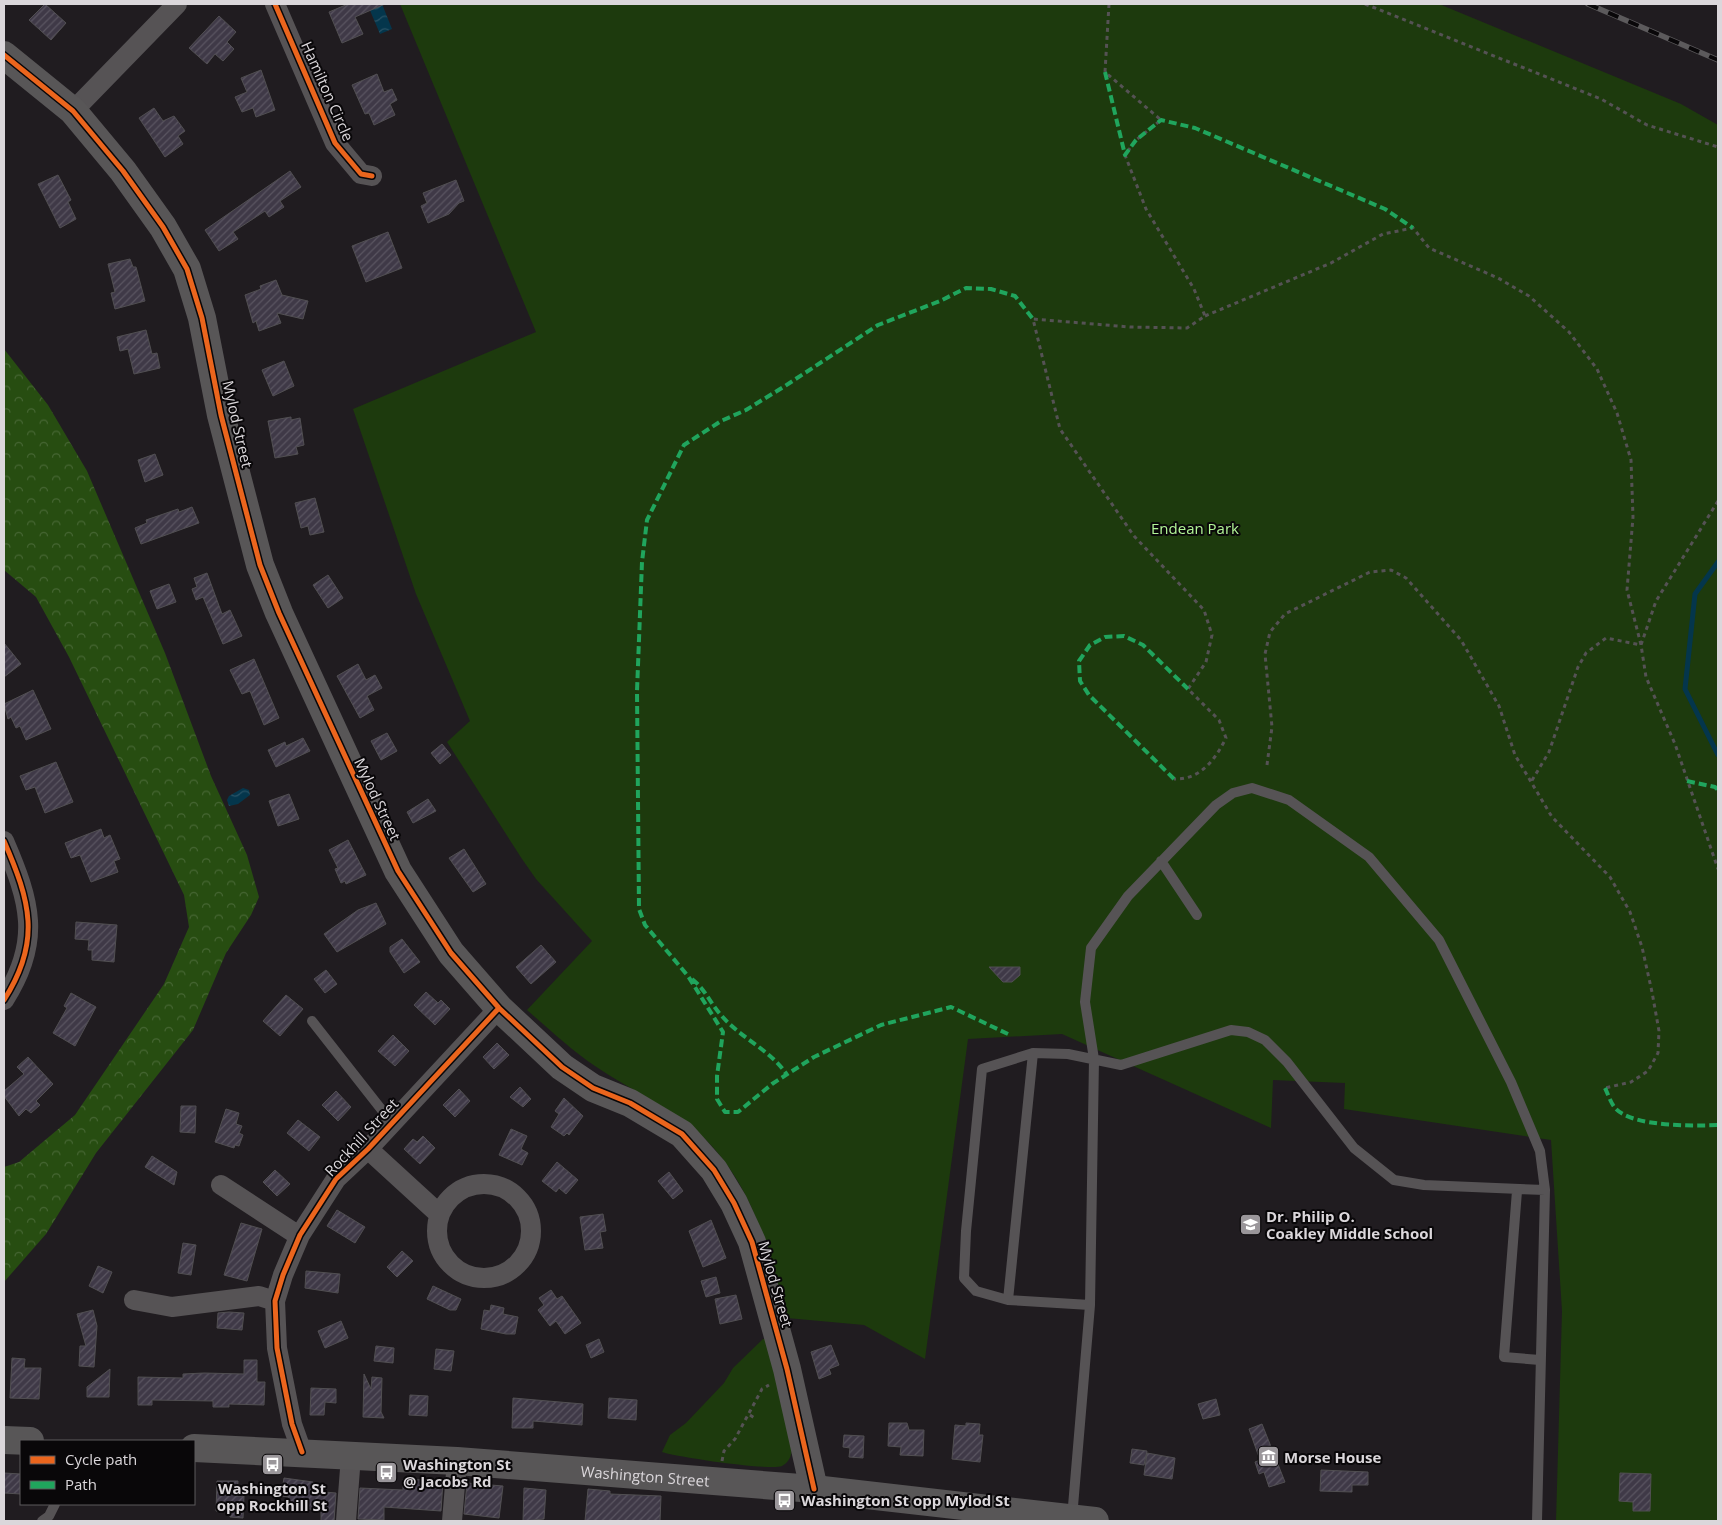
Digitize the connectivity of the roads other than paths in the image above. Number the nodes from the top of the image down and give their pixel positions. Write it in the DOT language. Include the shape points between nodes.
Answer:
graph roads {
  1 [pos="177,4"];
  2 [pos="275,4"];
  3 [pos="4,55"];
  4 [pos="73,111"];
  5 [pos="372,176"];
  6 [pos="4,841"];
  7 [pos="1161,861"];
  8 [pos="1198,915"];
  9 [pos="4,1000"];
  10 [pos="499,1008"];
  11 [pos="312,1021"];
  12 [pos="1033,1053"];
  13 [pos="1094,1059"];
  14 [pos="392,1123"];
  15 [pos="368,1148"];
  16 [pos="221,1185"];
  17 [pos="1545,1190"];
  18 [pos="1517,1191"];
  19 [pos="439,1214"];
  20 [pos="299,1236"];
  21 [pos="134,1300"];
  22 [pos="1008,1300"];
  23 [pos="275,1301"];
  24 [pos="1090,1305"];
  25 [pos="1540,1360"];
  26 [pos="4,1440"];
  27 [pos="20,1441"];
  28 [pos="195,1448"];
  29 [pos="302,1452"];
  30 [pos="351,1456"];
  31 [pos="457,1461"];
  32 [pos="814,1489"];
  33 [pos="54,1505"];
  34 [pos="1084,1520"];
  35 [pos="42,1521"];
  36 [pos="346,1521"];
  37 [pos="452,1521"];
  38 [pos="1537,1521"];
  1 -- 4 [label="street"];
  2 -- 5 [label="street, Hamilton Circle" via="335,143 361,174"];
  3 -- 4 [label="street, Mylod Street"];
  4 -- 10 [label="street, Mylod Street" via="164,227 187,269 202,318 221,415 260,565 279,613 398,871 451,953"];
  6 -- 9 [label="street" via="23,887 28,926 22,965"];
  7 -- 8 [label="lane"];
  7 -- 13 [label="lane" via="1128,896 1091,948 1084,1002"];
  7 -- 17 [label="lane" via="1216,805 1233,793 1252,788 1289,800 1369,857 1439,940 1511,1082 1540,1152"];
  10 -- 14 [label="street, Rockhill Street"];
  10 -- 32 [label="street, Mylod Street" via="562,1067 593,1088 630,1103 682,1134 714,1170 752,1242 787,1369"];
  11 -- 14 [label="lane"];
  12 -- 13 [label="lane"];
  12 -- 22 [label="lane"];
  12 -- 22 [label="lane" via="982,1069 964,1278 976,1291"];
  13 -- 18 [label="lane" via="1121,1065 1231,1030 1248,1032 1265,1040 1287,1062 1354,1148 1394,1180"];
  13 -- 24 [label="lane"];
  14 -- 15 [label="street, Rockhill Street"];
  15 -- 19 [label="street"];
  15 -- 20 [label="street, Rockhill Street" via="336,1179"];
  16 -- 20 [label="street"];
  17 -- 18 [label="lane"];
  17 -- 25 [label="lane"];
  18 -- 25 [label="lane" via="1504,1357"];
  19 -- 19 [label="street" via="436,1230 439,1247 447,1261 460,1272 475,1278 492,1278 507,1272 520,1262 528,1248 532,1233 524,1204 501,1186 471,1184 446,1201"];
  20 -- 23 [label="street, Rockhill Street"];
  21 -- 23 [label="street" via="172,1307 259,1296"];
  22 -- 24 [label="lane"];
  23 -- 29 [label="street, Rockhill Street" via="277,1348 292,1424"];
  24 -- 34 [label="lane"];
  25 -- 38 [label="lane"];
  26 -- 27 [label="street"];
  28 -- 29 [label="street, Washington Street"];
  29 -- 30 [label="street, Washington Street"];
  30 -- 31 [label="street, Washington Street"];
  30 -- 36 [label="street"];
  31 -- 32 [label="street, Washington Street"];
  31 -- 37 [label="street"];
  32 -- 34 [label="street, Washington Street"];
  33 -- 35 [label="lane"];
}
